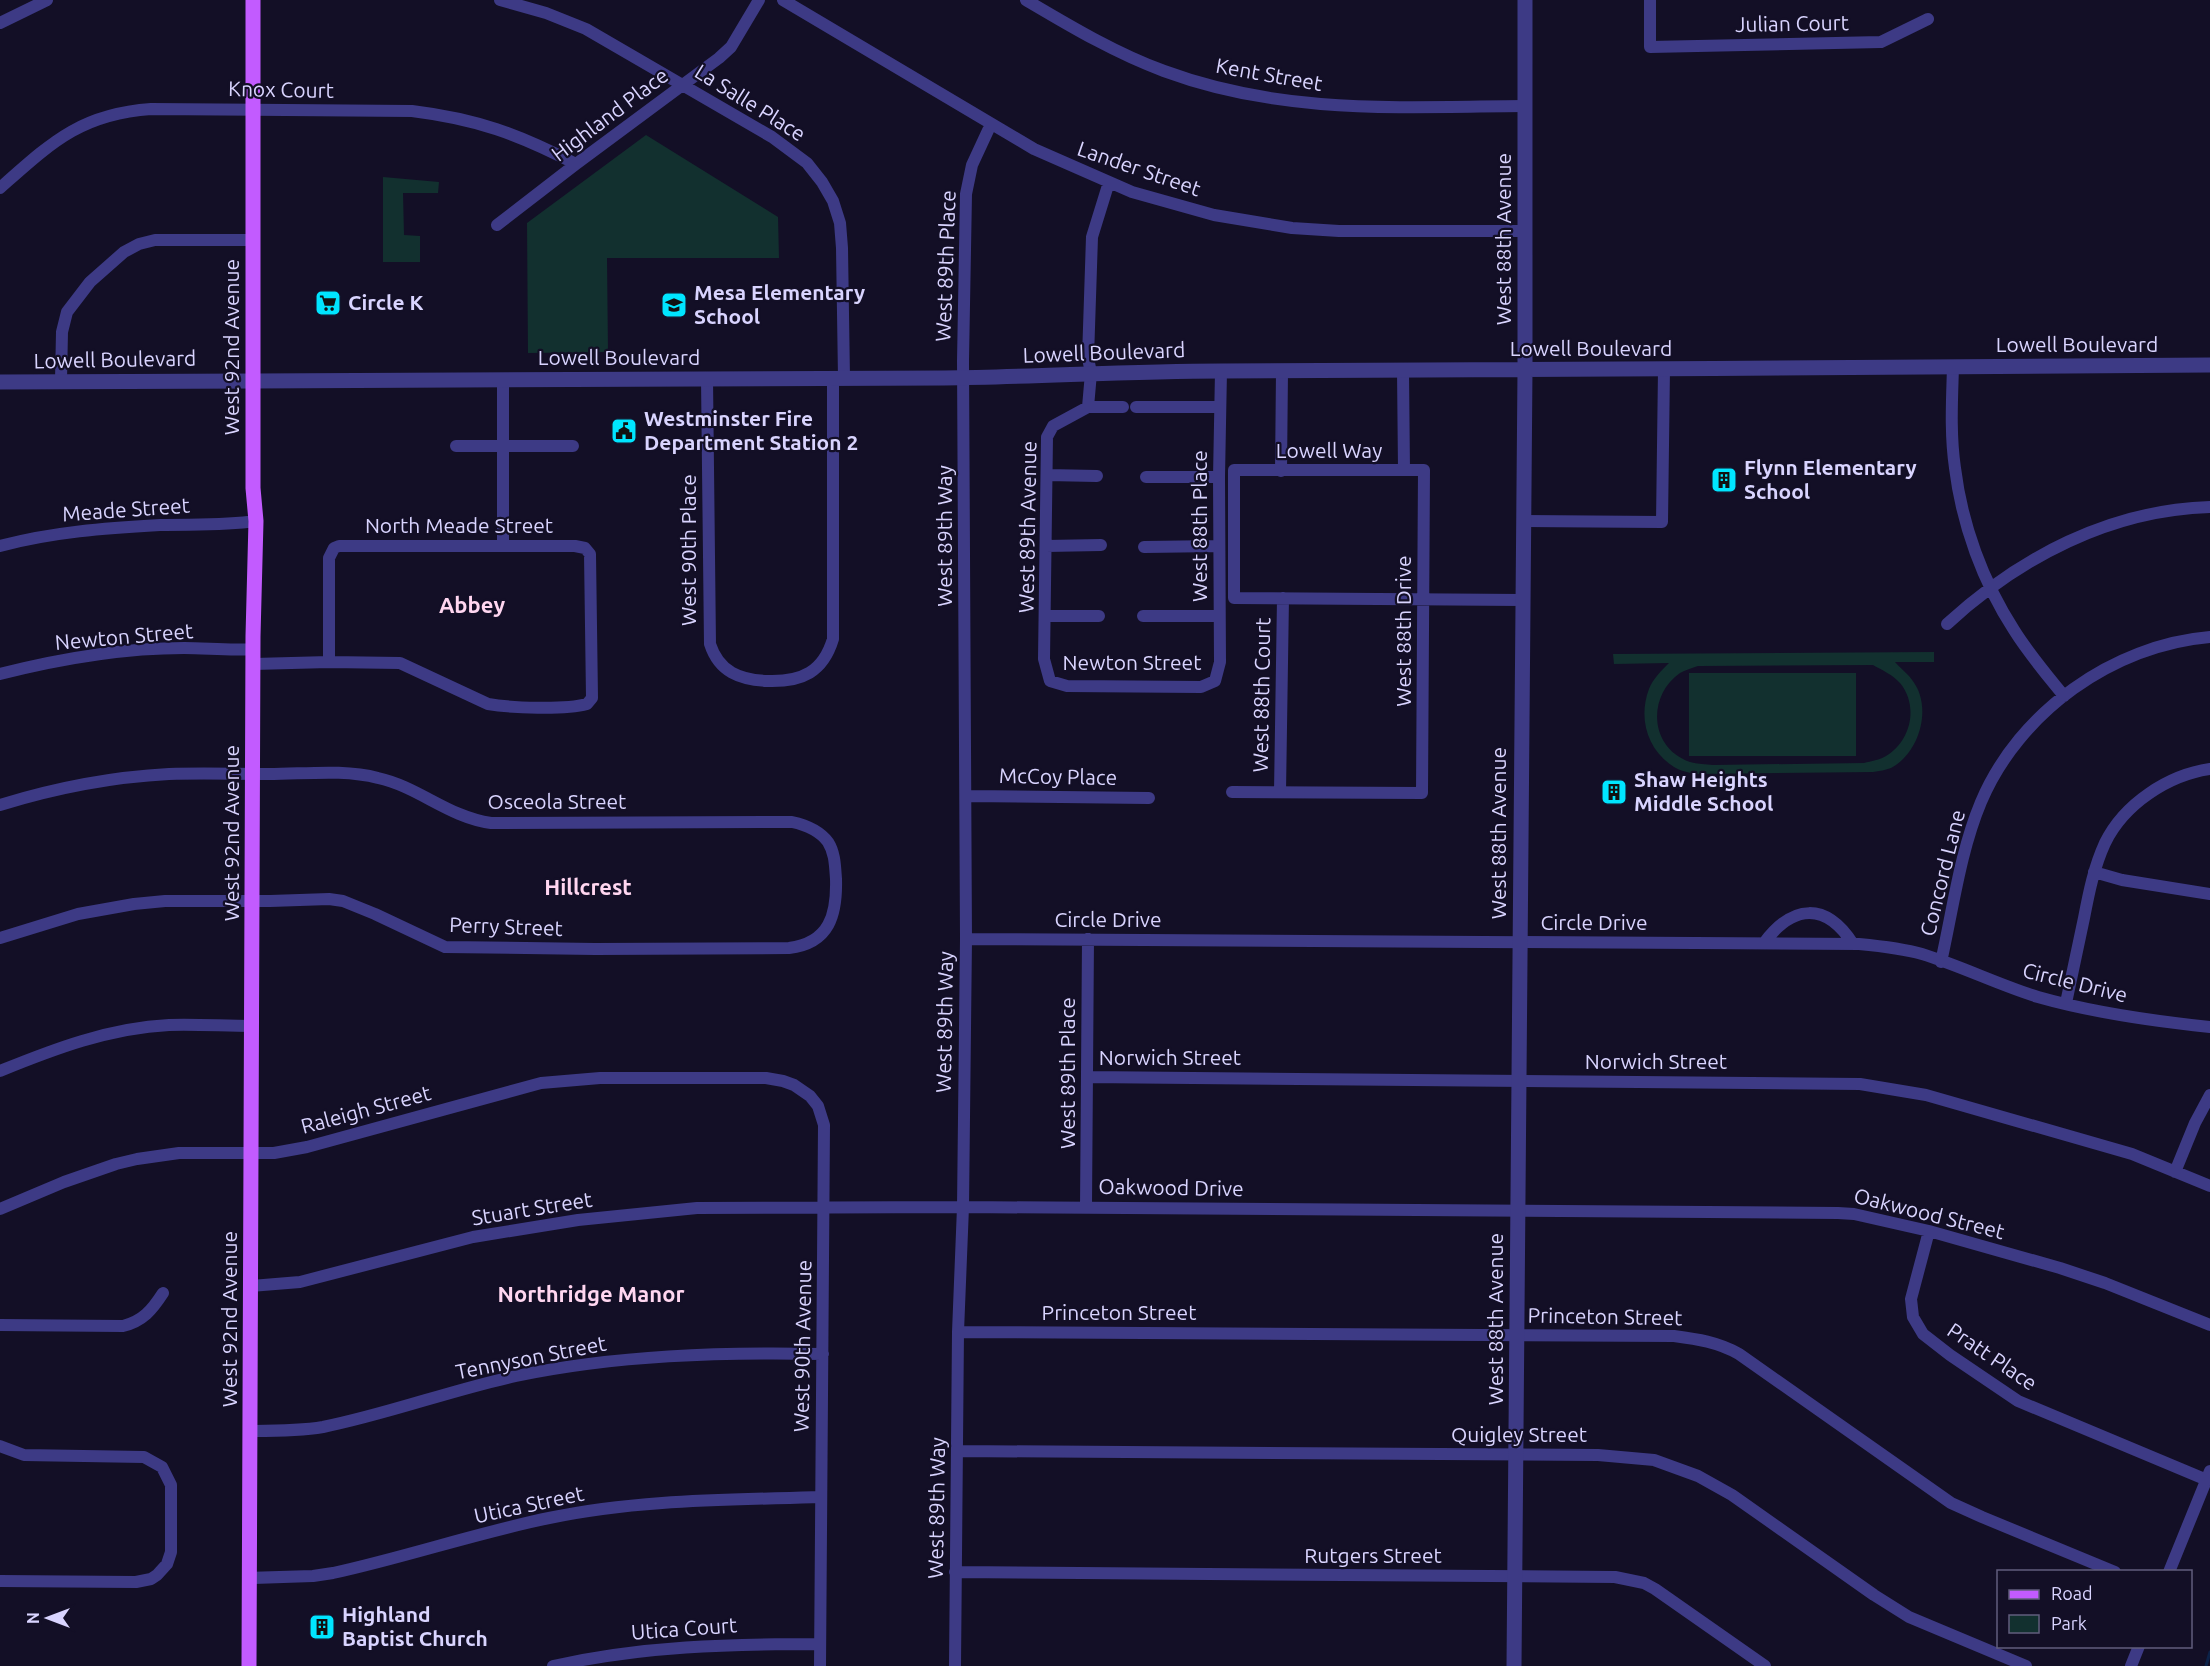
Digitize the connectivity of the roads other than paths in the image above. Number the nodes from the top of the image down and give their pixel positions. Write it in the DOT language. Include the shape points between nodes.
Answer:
graph roads {
  1 [pos="47,0"];
  2 [pos="254,0"];
  3 [pos="500,0"];
  4 [pos="759,0"];
  5 [pos="783,0"];
  6 [pos="1026,0"];
  7 [pos="1525,0"];
  8 [pos="1650,0"];
  9 [pos="1928,18"];
  10 [pos="0,23"];
  11 [pos="683,84"];
  12 [pos="1524,106"];
  13 [pos="254,110"];
  14 [pos="991,124"];
  15 [pos="576,164"];
  16 [pos="1109,182"];
  17 [pos="0,188"];
  18 [pos="497,225"];
  19 [pos="1524,231"];
  20 [pos="254,240"];
  21 [pos="2210,365"];
  22 [pos="1953,367"];
  23 [pos="1664,369"];
  24 [pos="1525,370"];
  25 [pos="1221,371"];
  26 [pos="1282,371"];
  27 [pos="1403,371"];
  28 [pos="1091,373"];
  29 [pos="839,378"];
  30 [pos="964,378"];
  31 [pos="707,379"];
  32 [pos="61,380"];
  33 [pos="503,380"];
  34 [pos="254,381"];
  35 [pos="0,382"];
  36 [pos="1088,407"];
  37 [pos="1220,407"];
  38 [pos="456,446"];
  39 [pos="504,446"];
  40 [pos="573,446"];
  41 [pos="1234,470"];
  42 [pos="1404,470"];
  43 [pos="1424,470"];
  44 [pos="1281,471"];
  45 [pos="1047,475"];
  46 [pos="1097,476"];
  47 [pos="1146,477"];
  48 [pos="1219,477"];
  49 [pos="2210,507"];
  50 [pos="256,521"];
  51 [pos="1523,521"];
  52 [pos="1101,545"];
  53 [pos="0,546"];
  54 [pos="503,546"];
  55 [pos="1046,546"];
  56 [pos="1220,546"];
  57 [pos="1144,547"];
  58 [pos="1991,586"];
  59 [pos="1283,598"];
  60 [pos="1423,599"];
  61 [pos="1522,600"];
  62 [pos="1045,616"];
  63 [pos="1099,616"];
  64 [pos="1143,616"];
  65 [pos="1219,616"];
  66 [pos="1947,624"];
  67 [pos="2210,638"];
  68 [pos="254,657"];
  69 [pos="329,662"];
  70 [pos="0,674"];
  71 [pos="1050,681"];
  72 [pos="1215,681"];
  73 [pos="2064,696"];
  74 [pos="590,702"];
  75 [pos="2210,769"];
  76 [pos="253,774"];
  77 [pos="1232,792"];
  78 [pos="1280,792"];
  79 [pos="966,796"];
  80 [pos="1149,798"];
  81 [pos="0,805"];
  82 [pos="2094,872"];
  83 [pos="836,882"];
  84 [pos="2210,894"];
  85 [pos="252,902"];
  86 [pos="0,938"];
  87 [pos="966,939"];
  88 [pos="1088,939"];
  89 [pos="1520,942"];
  90 [pos="1764,943"];
  91 [pos="1853,944"];
  92 [pos="1941,962"];
  93 [pos="2066,1003"];
  94 [pos="252,1026"];
  95 [pos="2210,1027"];
  96 [pos="0,1071"];
  97 [pos="1087,1077"];
  98 [pos="748,1079"];
  99 [pos="1519,1081"];
  100 [pos="2210,1095"];
  101 [pos="252,1153"];
  102 [pos="2175,1172"];
  103 [pos="2210,1186"];
  104 [pos="963,1207"];
  105 [pos="1086,1207"];
  106 [pos="825,1208"];
  107 [pos="0,1209"];
  108 [pos="1518,1211"];
  109 [pos="1929,1231"];
  110 [pos="251,1286"];
  111 [pos="162,1293"];
  112 [pos="0,1325"];
  113 [pos="2210,1326"];
  114 [pos="958,1332"];
  115 [pos="1517,1334"];
  116 [pos="823,1354"];
  117 [pos="250,1431"];
  118 [pos="0,1446"];
  119 [pos="957,1451"];
  120 [pos="1516,1455"];
  121 [pos="2208,1475"];
  122 [pos="821,1497"];
  123 [pos="2110,1570"];
  124 [pos="2170,1570"];
  125 [pos="955,1572"];
  126 [pos="1515,1576"];
  127 [pos="250,1578"];
  128 [pos="0,1581"];
  129 [pos="820,1644"];
  130 [pos="2139,1648"];
  131 [pos="249,1666"];
  132 [pos="553,1666"];
  133 [pos="820,1666"];
  134 [pos="955,1666"];
  135 [pos="1514,1666"];
  136 [pos="1765,1666"];
  137 [pos="2026,1666"];
  138 [pos="2131,1666"];
  1 -- 10 [label="street"];
  2 -- 13 [label="main road, West 92nd Avenue"];
  3 -- 11 [label="street, La Salle Place" via="569,21"];
  4 -- 11 [label="street, Highland Place" via="725,53"];
  5 -- 14 [label="street, Lander Street"];
  6 -- 12 [label="street, Kent Street" via="1111,48 1163,71 1256,96 1333,106"];
  7 -- 12 [label="street, West 88th Avenue"];
  8 -- 9 [label="street, Julian Court" via="1650,47 1881,42"];
  11 -- 15 [label="street, Highland Place"];
  11 -- 29 [label="street, La Salle Place" via="781,143 807,163 822,182 837,211 843,248"];
  12 -- 19 [label="street, West 88th Avenue"];
  13 -- 15 [label="street, Knox Court" via="432,114 491,126"];
  13 -- 17 [label="street, Knox Court" via="176,108 118,113 59,138"];
  13 -- 20 [label="main road, West 92nd Avenue"];
  14 -- 16 [label="street, Lander Street" via="1034,149"];
  14 -- 30 [label="street, West 89th Place" via="972,165 966,194"];
  15 -- 18 [label="street, Highland Place"];
  16 -- 19 [label="street, Lander Street" via="1214,215 1292,228"];
  16 -- 28 [label="street" via="1092,237 1088,358"];
  19 -- 24 [label="street, West 88th Avenue"];
  20 -- 32 [label="street" via="155,240 124,252 90,282 67,312 62,332"];
  20 -- 34 [label="main road, West 92nd Avenue"];
  21 -- 22 [label="street, Lowell Boulevard"];
  22 -- 23 [label="street, Lowell Boulevard"];
  22 -- 58 [label="street" via="1955,468 1972,543"];
  23 -- 24 [label="street, Lowell Boulevard"];
  23 -- 51 [label="street" via="1662,522"];
  24 -- 27 [label="street, Lowell Boulevard"];
  24 -- 51 [label="street, West 88th Avenue"];
  25 -- 26 [label="street, Lowell Boulevard"];
  25 -- 28 [label="street, Lowell Boulevard"];
  25 -- 37 [label="street, West 88th Place"];
  26 -- 27 [label="street, Lowell Boulevard"];
  26 -- 44 [label="street"];
  27 -- 42 [label="street"];
  28 -- 30 [label="street, Lowell Boulevard"];
  28 -- 36 [label="street"];
  29 -- 30 [label="street, Lowell Boulevard"];
  29 -- 31 [label="street, Lowell Boulevard"];
  29 -- 31 [label="street, West 90th Place" via="833,639 825,658 809,674 789,681 743,679 728,671 710,644"];
  30 -- 79 [label="street, West 89th Way"];
  31 -- 33 [label="street, Lowell Boulevard"];
  32 -- 34 [label="street, Lowell Boulevard"];
  32 -- 35 [label="street, Lowell Boulevard"];
  33 -- 34 [label="street, Lowell Boulevard"];
  33 -- 39 [label="street"];
  34 -- 50 [label="main road, West 92nd Avenue"];
  36 -- 37 [label="street"];
  36 -- 45 [label="street, West 89th Avenue" via="1053,426 1047,437"];
  37 -- 48 [label="street, West 88th Place"];
  38 -- 39 [label="street"];
  39 -- 40 [label="street"];
  39 -- 54 [label="street"];
  41 -- 44 [label="street, Lowell Way"];
  41 -- 59 [label="street, West 88th Court" via="1234,598"];
  42 -- 43 [label="street, Lowell Way"];
  42 -- 44 [label="street, Lowell Way"];
  43 -- 60 [label="street, West 88th Drive"];
  45 -- 46 [label="street"];
  45 -- 55 [label="street, West 89th Avenue"];
  47 -- 48 [label="street"];
  48 -- 56 [label="street, West 88th Place"];
  49 -- 58 [label="street" via="2162,511 2099,528 2062,543"];
  50 -- 53 [label="street, Meade Street" via="76,531"];
  50 -- 68 [label="main road, West 92nd Avenue"];
  51 -- 61 [label="street, West 88th Avenue"];
  52 -- 55 [label="street"];
  54 -- 69 [label="street, North Meade Street" via="339,546 332,550"];
  54 -- 74 [label="street, North Meade Street" via="588,549"];
  55 -- 62 [label="street, West 89th Avenue"];
  56 -- 57 [label="street"];
  56 -- 65 [label="street, West 88th Place"];
  58 -- 66 [label="street"];
  58 -- 73 [label="street" via="2013,628"];
  59 -- 60 [label="street"];
  59 -- 78 [label="street, West 88th Court"];
  60 -- 61 [label="street"];
  60 -- 78 [label="street, West 88th Drive" via="1422,793"];
  61 -- 89 [label="street, West 88th Avenue"];
  62 -- 63 [label="street"];
  62 -- 71 [label="street, West 89th Avenue" via="1044,659"];
  64 -- 65 [label="street"];
  65 -- 72 [label="street, West 88th Place" via="1220,662"];
  67 -- 73 [label="street, Concord Lane" via="2169,643 2142,652 2114,664"];
  68 -- 69 [label="street, Newton Street"];
  68 -- 70 [label="street, Newton Street" via="183,648 120,652"];
  68 -- 76 [label="main road, West 92nd Avenue"];
  69 -- 74 [label="street, Newton Street" via="400,663 488,704 572,706"];
  71 -- 72 [label="street, Newton Street" via="1067,686 1189,687"];
  73 -- 92 [label="street, Concord Lane" via="2028,729 1987,788 1969,836"];
  75 -- 82 [label="street" via="2175,778 2140,800 2106,841"];
  76 -- 81 [label="street, Osceola Street" via="140,776 58,789"];
  76 -- 83 [label="street, Osceola Street" via="378,777 458,815 491,823 800,824 818,832 828,843 834,856"];
  76 -- 85 [label="main road, West 92nd Avenue"];
  77 -- 78 [label="street"];
  79 -- 80 [label="street, McCoy Place"];
  79 -- 87 [label="street, West 89th Way"];
  82 -- 84 [label="street"];
  82 -- 93 [label="street"];
  83 -- 85 [label="street, Perry Street" via="833,916 826,929 813,941 789,948 460,948 434,944 343,901"];
  85 -- 86 [label="street, Perry Street" via="134,904 78,914"];
  85 -- 94 [label="main road, West 92nd Avenue"];
  87 -- 88 [label="street, Circle Drive"];
  87 -- 104 [label="street, West 89th Way"];
  88 -- 89 [label="street, Circle Drive"];
  88 -- 97 [label="street, West 89th Place"];
  89 -- 90 [label="street, Circle Drive"];
  89 -- 99 [label="street, West 88th Avenue"];
  90 -- 91 [label="street, Circle Drive"];
  90 -- 91 [label="street" via="1776,926 1801,914 1834,921"];
  91 -- 92 [label="street, Circle Drive" via="1897,948"];
  92 -- 93 [label="street, Circle Drive"];
  93 -- 95 [label="street, Circle Drive" via="2125,1016"];
  94 -- 96 [label="street" via="169,1025 107,1034"];
  94 -- 101 [label="main road, West 92nd Avenue"];
  97 -- 99 [label="street, Norwich Street"];
  97 -- 105 [label="street, West 89th Place"];
  98 -- 101 [label="street, Raleigh Street" via="600,1078 541,1083 317,1145"];
  98 -- 106 [label="street, West 90th Avenue" via="766,1078 794,1085 818,1106 824,1125"];
  99 -- 102 [label="street, Norwich Street" via="1801,1082 1888,1087 2132,1154"];
  99 -- 108 [label="street, West 88th Avenue"];
  100 -- 102 [label="street"];
  101 -- 107 [label="street, Raleigh Street" via="179,1153 137,1159 64,1182"];
  101 -- 110 [label="main road, West 92nd Avenue"];
  102 -- 103 [label="street, Norwich Street"];
  104 -- 105 [label="street, Oakwood Drive"];
  104 -- 106 [label="street, Oakwood Drive"];
  104 -- 114 [label="street, West 89th Way"];
  105 -- 108 [label="street, Oakwood Drive"];
  106 -- 110 [label="street, Stuart Street" via="697,1208 578,1220 441,1244 289,1284"];
  106 -- 116 [label="street, West 90th Avenue"];
  108 -- 109 [label="street, Oakwood Street" via="1838,1213"];
  108 -- 115 [label="street, West 88th Avenue"];
  109 -- 113 [label="street, Oakwood Street" via="2105,1283"];
  109 -- 121 [label="street, Pratt Place" via="1911,1299 1913,1317 1923,1334 2018,1401"];
  110 -- 117 [label="main road, West 92nd Avenue"];
  111 -- 112 [label="street" via="146,1315 123,1326"];
  114 -- 115 [label="street, Princeton Street"];
  114 -- 119 [label="street, West 89th Way"];
  115 -- 120 [label="street, West 88th Avenue"];
  115 -- 123 [label="street, Princeton Street" via="1674,1336 1720,1345 1750,1361 1951,1503"];
  116 -- 117 [label="street, Tennyson Street" via="687,1354 550,1370 322,1427"];
  116 -- 122 [label="street, West 90th Avenue"];
  117 -- 127 [label="main road, West 92nd Avenue"];
  118 -- 128 [label="street" via="24,1455 144,1456 157,1462 169,1479 172,1522 167,1564 151,1579"];
  119 -- 120 [label="street, Quigley Street"];
  119 -- 125 [label="street, West 89th Way"];
  120 -- 126 [label="street, West 88th Avenue"];
  120 -- 137 [label="street, Quigley Street" via="1598,1455 1669,1464 1732,1495 1910,1617"];
  121 -- 124 [label="street"];
  122 -- 127 [label="street, Utica Street" via="690,1500 591,1510 507,1527 333,1573"];
  122 -- 129 [label="street, West 90th Avenue"];
  125 -- 126 [label="street, Rutgers Street"];
  125 -- 134 [label="street, West 89th Way"];
  126 -- 135 [label="street, West 88th Avenue"];
  126 -- 136 [label="street, Rutgers Street" via="1615,1577 1644,1583"];
  127 -- 131 [label="main road, West 92nd Avenue"];
  129 -- 132 [label="street, Utica Court" via="700,1645 614,1654"];
  129 -- 133 [label="street, West 90th Avenue"];
  130 -- 138 [label="street"];
}
